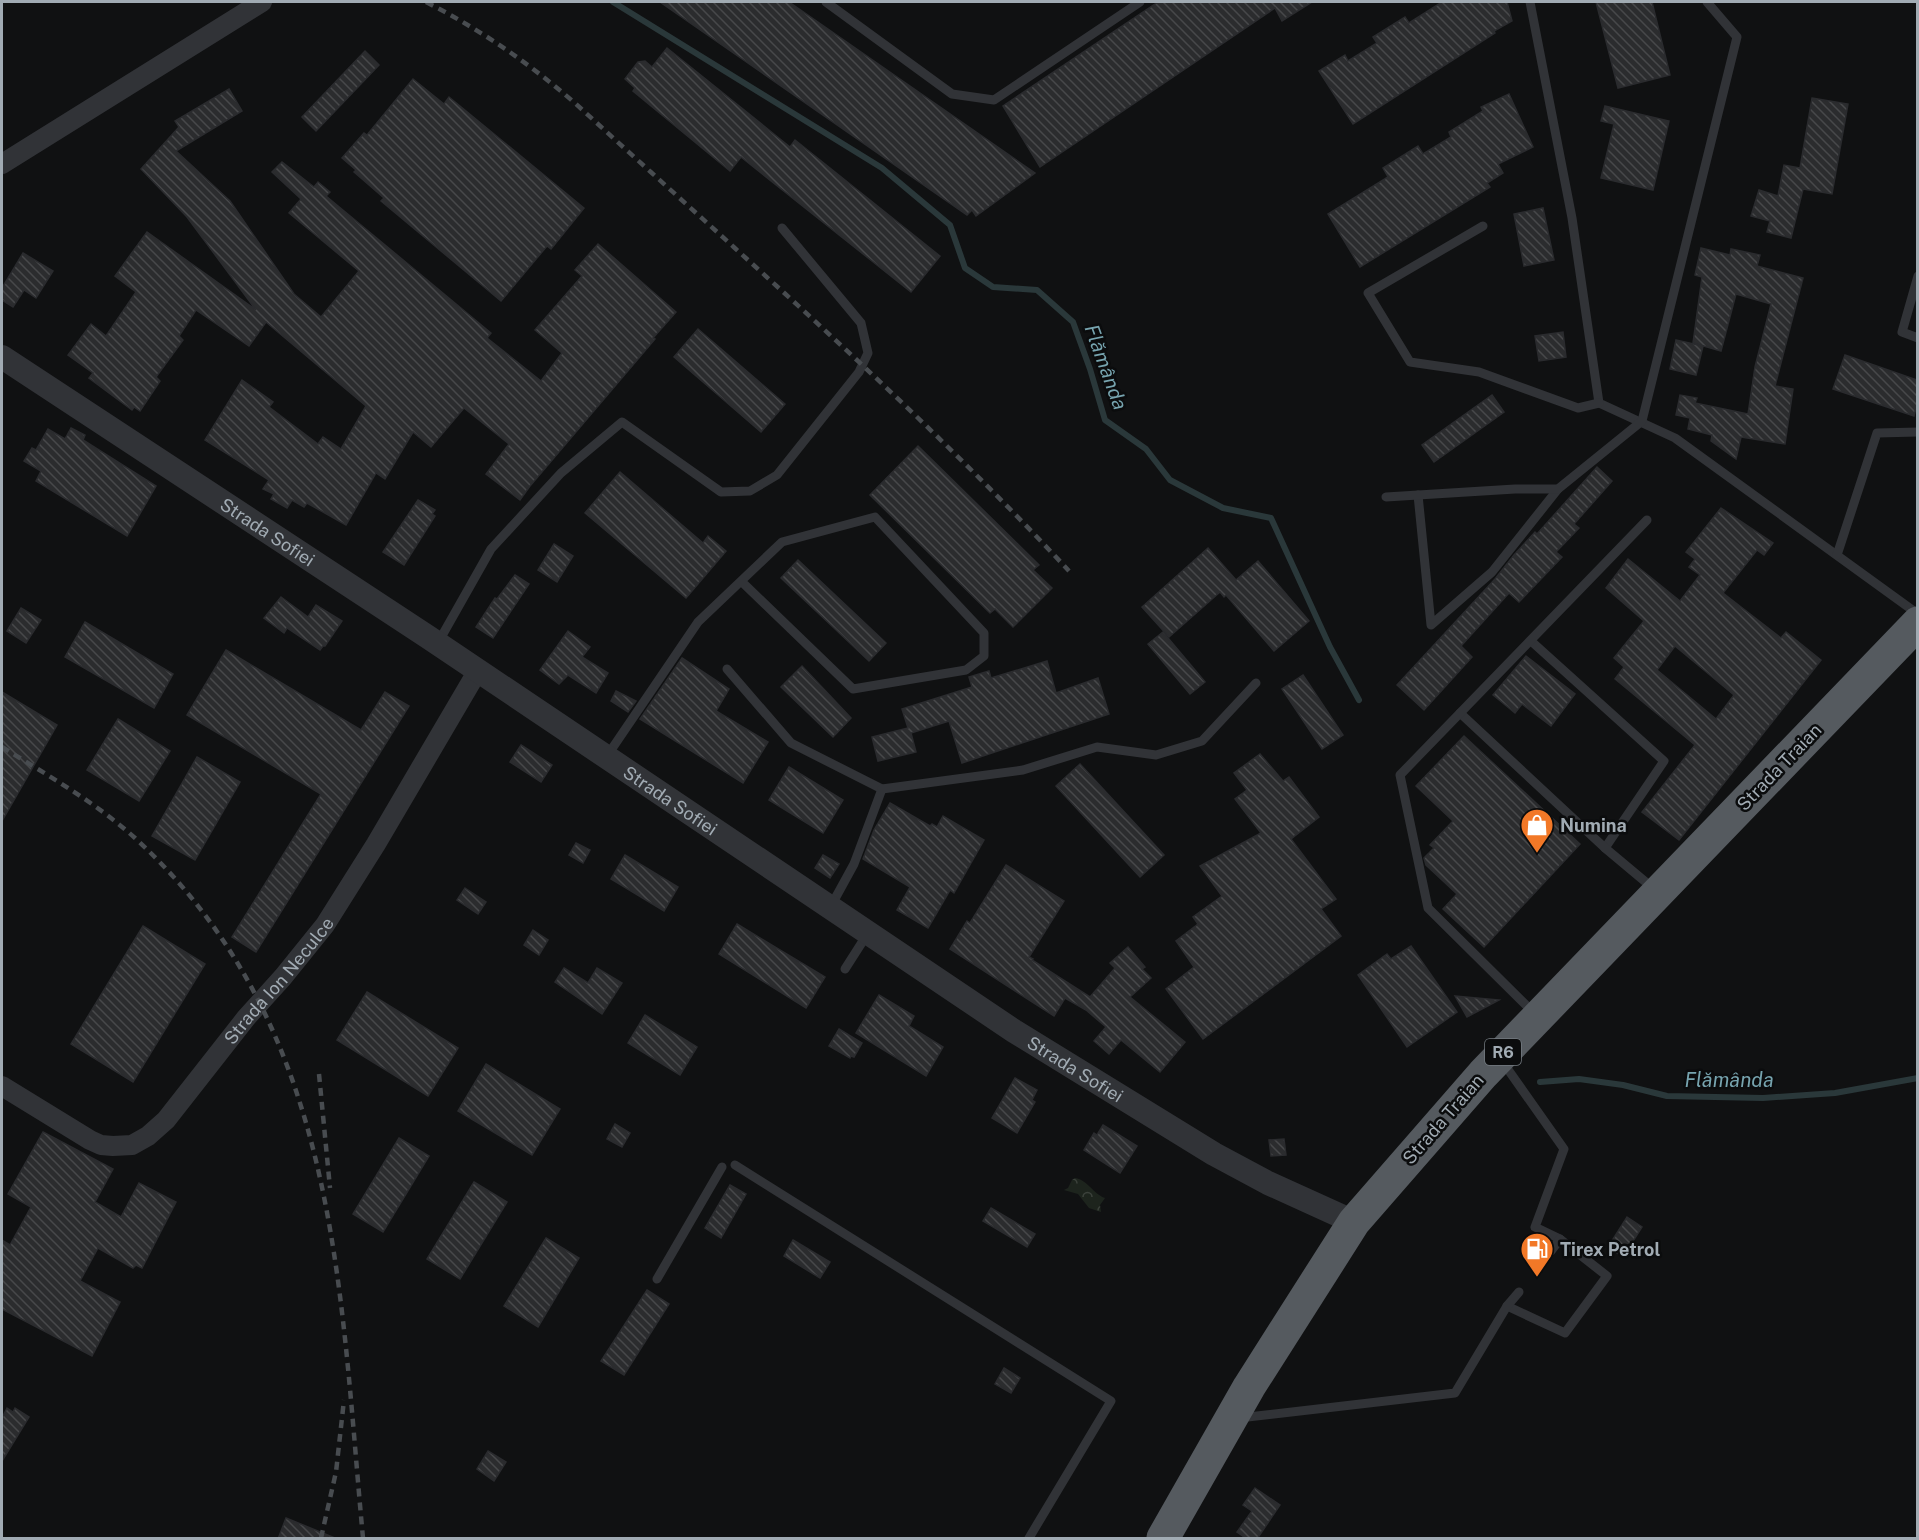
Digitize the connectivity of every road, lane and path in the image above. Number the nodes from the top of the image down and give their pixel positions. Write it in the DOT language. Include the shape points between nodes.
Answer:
graph roads {
  1 [pos="261,2"];
  2 [pos="825,2"];
  3 [pos="1140,2"];
  4 [pos="1530,2"];
  5 [pos="1707,2"];
  6 [pos="2,164"];
  7 [pos="1483,226"];
  8 [pos="782,228"];
  9 [pos="1917,276"];
  10 [pos="1917,338"];
  11 [pos="2,357"];
  12 [pos="1599,403"];
  13 [pos="1642,421"];
  14 [pos="1917,432"];
  15 [pos="1558,489"];
  16 [pos="1418,495"];
  17 [pos="1386,496"];
  18 [pos="1647,520"];
  19 [pos="1837,555"];
  20 [pos="741,580"];
  21 [pos="1917,614"];
  22 [pos="1917,623"];
  23 [pos="1531,641"];
  24 [pos="437,644"];
  25 [pos="727,669"];
  26 [pos="477,672"];
  27 [pos="1256,683"];
  28 [pos="1460,713"];
  29 [pos="606,757"];
  30 [pos="882,789"];
  31 [pos="1605,848"];
  32 [pos="1658,893"];
  33 [pos="830,908"];
  34 [pos="868,933"];
  35 [pos="845,969"];
  36 [pos="1538,1016"];
  37 [pos="1499,1057"];
  38 [pos="2,1086"];
  39 [pos="735,1165"];
  40 [pos="722,1167"];
  41 [pos="1354,1222"];
  42 [pos="1560,1239"];
  43 [pos="1551,1251"];
  44 [pos="657,1279"];
  45 [pos="1519,1292"];
  46 [pos="1507,1306"];
  47 [pos="1231,1419"];
  48 [pos="1029,1539"];
  49 [pos="1163,1539"];
  1 -- 6 [label="street"];
  2 -- 3 [label="lane" via="952,94 994,100"];
  4 -- 12 [label="lane" via="1572,218"];
  5 -- 13 [label="lane" via="1737,37"];
  7 -- 12 [label="lane" via="1368,293 1410,362 1479,372 1578,408"];
  8 -- 24 [label="lane" via="861,323 868,353 859,372 777,475 750,491 721,492 622,422 561,473 491,549"];
  9 -- 10 [label="lane" via="1902,333"];
  11 -- 24 [label="street, Strada Sofiei"];
  12 -- 13 [label="lane"];
  13 -- 15 [label="lane"];
  13 -- 19 [label="lane" via="1675,438"];
  14 -- 19 [label="lane" via="1876,433"];
  15 -- 16 [label="lane"];
  15 -- 16 [label="lane" via="1492,572 1431,625"];
  16 -- 17 [label="lane"];
  18 -- 23 [label="lane"];
  19 -- 21 [label="lane"];
  20 -- 20 [label="lane" via="853,688 966,670 984,656 984,633 875,517 782,542"];
  20 -- 29 [label="lane" via="698,622"];
  22 -- 32 [label="highway, Strada Trаian / R6"];
  23 -- 28 [label="lane"];
  23 -- 31 [label="lane" via="1664,762"];
  24 -- 26 [label="street, Strada Sofiei"];
  25 -- 30 [label="lane" via="790,743"];
  26 -- 29 [label="street, Strada Sofiei"];
  26 -- 38 [label="street, Strada Ion Neculce" via="325,925 157,1129 132,1145 101,1145"];
  27 -- 30 [label="lane" via="1202,741 1156,755 1097,747 1023,770"];
  28 -- 31 [label="lane"];
  28 -- 36 [label="lane" via="1400,775 1428,908"];
  29 -- 33 [label="street, Strada Sofiei"];
  30 -- 33 [label="lane" via="854,864"];
  31 -- 32 [label="lane"];
  32 -- 36 [label="highway, Strada Trаian / R6"];
  33 -- 34 [label="street, Strada Sofiei"];
  34 -- 35 [label="lane"];
  34 -- 41 [label="street, Strada Sofiei" via="1014,1031 1214,1154"];
  36 -- 37 [label="highway, Strada Trаian / R6"];
  37 -- 41 [label="highway, Strada Trаian / R6"];
  37 -- 42 [label="lane" via="1564,1149 1535,1227"];
  39 -- 48 [label="lane" via="1111,1401"];
  40 -- 44 [label="lane"];
  41 -- 47 [label="highway, Strada Trаian / R6"];
  42 -- 43 [label="lane"];
  42 -- 46 [label="lane" via="1607,1276 1565,1333"];
  45 -- 46 [label="lane"];
  46 -- 47 [label="lane" via="1455,1393"];
  47 -- 49 [label="highway, Strada Trаian / R6"];
}
